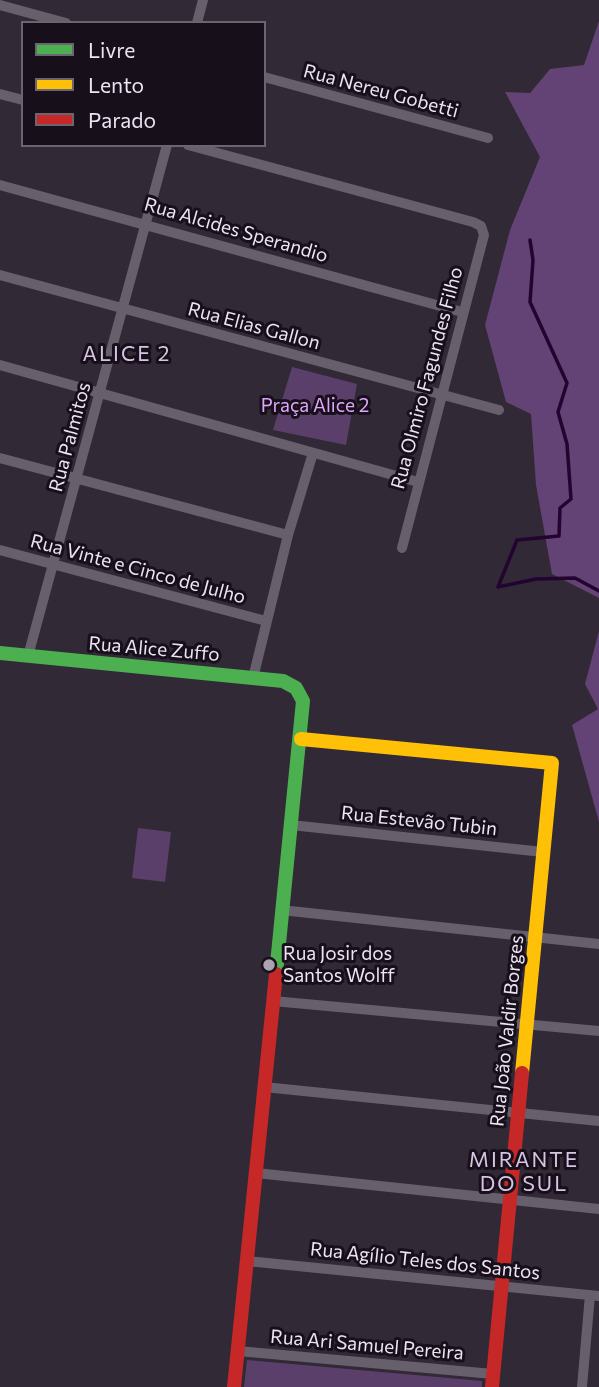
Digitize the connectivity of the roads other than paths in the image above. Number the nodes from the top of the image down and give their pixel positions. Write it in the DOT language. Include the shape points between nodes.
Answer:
graph roads {
  1 [pos="203,0"];
  2 [pos="0,5"];
  3 [pos="59,21"];
  4 [pos="198,21"];
  5 [pos="266,78"];
  6 [pos="0,94"];
  7 [pos="21,99"];
  8 [pos="488,138"];
  9 [pos="166,147"];
  10 [pos="195,147"];
  11 [pos="0,185"];
  12 [pos="146,223"];
  13 [pos="0,275"];
  14 [pos="122,308"];
  15 [pos="462,312"];
  16 [pos="0,365"];
  17 [pos="100,392"];
  18 [pos="440,395"];
  19 [pos="499,410"];
  20 [pos="313,453"];
  21 [pos="0,458"];
  22 [pos="76,478"];
  23 [pos="418,482"];
  24 [pos="288,535"];
  25 [pos="402,548"];
  26 [pos="0,550"];
  27 [pos="53,565"];
  28 [pos="266,621"];
  29 [pos="0,653"];
  30 [pos="28,656"];
  31 [pos="253,678"];
  32 [pos="301,739"];
  33 [pos="291,825"];
  34 [pos="543,852"];
  35 [pos="281,911"];
  36 [pos="536,937"];
  37 [pos="599,944"];
  38 [pos="273,1001"];
  39 [pos="527,1025"];
  40 [pos="599,1031"];
  41 [pos="264,1087"];
  42 [pos="518,1113"];
  43 [pos="599,1121"];
  44 [pos="256,1173"];
  45 [pos="510,1200"];
  46 [pos="599,1209"];
  47 [pos="247,1261"];
  48 [pos="502,1287"];
  49 [pos="595,1296"];
  50 [pos="238,1351"];
  51 [pos="493,1380"];
  52 [pos="234,1387"];
  53 [pos="582,1387"];
  1 -- 4 [label="street"];
  2 -- 3 [label="street"];
  5 -- 8 [label="street, Rua Nereu Gobetti"];
  6 -- 7 [label="street"];
  9 -- 12 [label="street, Rua Palmitos"];
  10 -- 15 [label="street, Rua Olmiro Fagundes Filho" via="481,226 484,235"];
  11 -- 12 [label="street, Rua Alcides Sperandio"];
  12 -- 14 [label="street, Rua Palmitos"];
  12 -- 15 [label="street, Rua Alcides Sperandio"];
  13 -- 14 [label="street, Rua Elias Gallon"];
  14 -- 17 [label="street, Rua Palmitos"];
  14 -- 18 [label="street, Rua Elias Gallon"];
  15 -- 18 [label="street, Rua Olmiro Fagundes Filho"];
  16 -- 17 [label="street"];
  17 -- 20 [label="street"];
  17 -- 22 [label="street, Rua Palmitos"];
  18 -- 19 [label="street, Rua Elias Gallon"];
  18 -- 23 [label="street, Rua Olmiro Fagundes Filho"];
  20 -- 23 [label="street"];
  20 -- 24 [label="street"];
  21 -- 22 [label="street"];
  22 -- 24 [label="street"];
  22 -- 27 [label="street, Rua Palmitos"];
  23 -- 25 [label="street, Rua Olmiro Fagundes Filho"];
  24 -- 28 [label="street"];
  26 -- 27 [label="street, Rua Vinte e Cinco de Julho"];
  27 -- 28 [label="street, Rua Vinte e Cinco de Julho"];
  27 -- 30 [label="street, Rua Palmitos"];
  28 -- 31 [label="street"];
  29 -- 30 [label="street, Rua Alice Zuffo"];
  30 -- 31 [label="street, Rua Alice Zuffo"];
  31 -- 32 [label="street, Rua Alice Zuffo" via="282,681 300,691"];
  32 -- 33 [label="street"];
  32 -- 34 [label="street, Rua João Valdir Borges" via="552,762"];
  33 -- 34 [label="street, Rua Estevão Tubin"];
  33 -- 35 [label="street"];
  34 -- 36 [label="street, Rua João Valdir Borges"];
  35 -- 36 [label="street"];
  35 -- 38 [label="street"];
  36 -- 37 [label="street"];
  36 -- 39 [label="street, Rua João Valdir Borges"];
  38 -- 39 [label="street"];
  38 -- 41 [label="street"];
  39 -- 40 [label="street"];
  39 -- 42 [label="street, Rua João Valdir Borges"];
  41 -- 42 [label="street"];
  41 -- 44 [label="street"];
  42 -- 43 [label="street"];
  42 -- 45 [label="street, Rua João Valdir Borges"];
  44 -- 45 [label="street"];
  44 -- 47 [label="street"];
  45 -- 46 [label="street"];
  45 -- 48 [label="street, Rua João Valdir Borges"];
  47 -- 48 [label="street, Rua Agílio Teles dos Santos"];
  47 -- 50 [label="street"];
  48 -- 49 [label="street, Rua Agílio Teles dos Santos"];
  48 -- 51 [label="street, Rua João Valdir Borges"];
  49 -- 53 [label="street"];
  50 -- 51 [label="street, Rua Ari Samuel Pereira"];
  50 -- 52 [label="street"];
}
